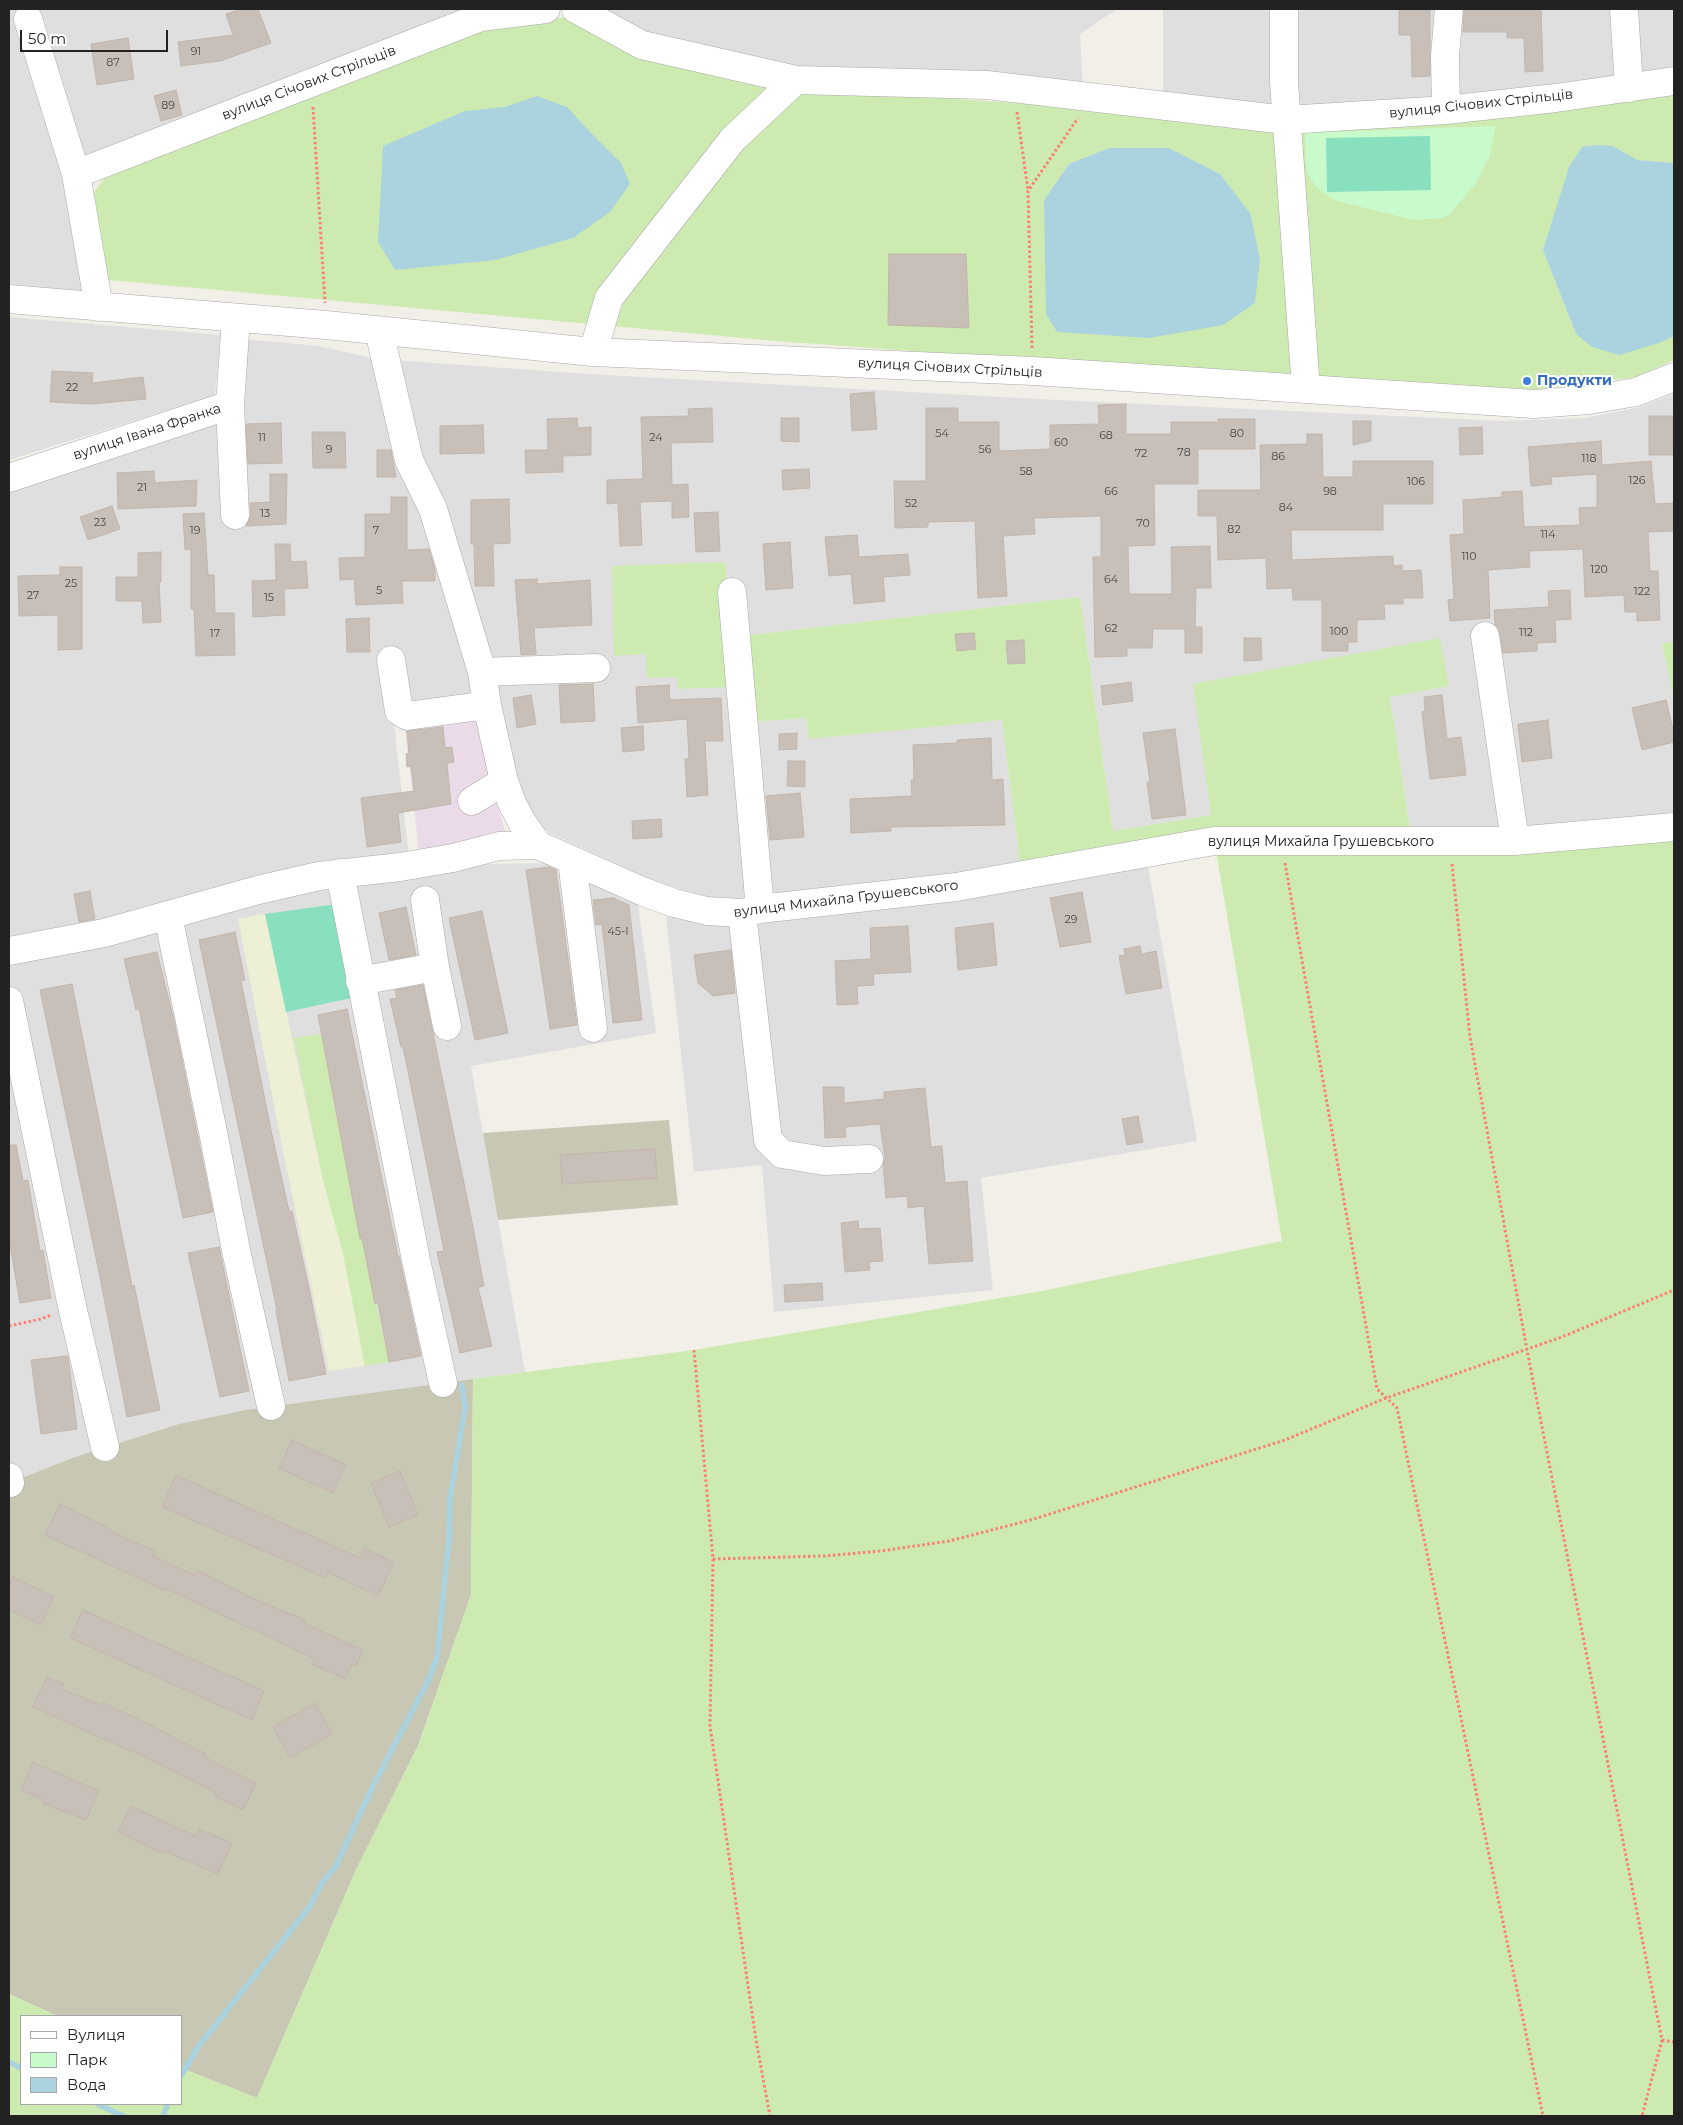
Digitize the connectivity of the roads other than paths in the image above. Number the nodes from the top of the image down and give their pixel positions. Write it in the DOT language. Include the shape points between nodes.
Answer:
graph roads {
  1 [pos="546,9"];
  2 [pos="576,9"];
  3 [pos="1284,9"];
  4 [pos="1449,9"];
  5 [pos="1624,9"];
  6 [pos="28,20"];
  7 [pos="796,80"];
  8 [pos="1674,81"];
  9 [pos="1629,88"];
  10 [pos="1446,110"];
  11 [pos="1286,120"];
  12 [pos="76,174"];
  13 [pos="9,299"];
  14 [pos="99,307"];
  15 [pos="236,318"];
  16 [pos="378,331"];
  17 [pos="593,352"];
  18 [pos="1674,377"];
  19 [pos="1306,389"];
  20 [pos="230,404"];
  21 [pos="9,478"];
  22 [pos="236,516"];
  23 [pos="732,592"];
  24 [pos="1485,636"];
  25 [pos="391,660"];
  26 [pos="596,668"];
  27 [pos="482,672"];
  28 [pos="487,705"];
  29 [pos="504,781"];
  30 [pos="472,801"];
  31 [pos="1674,826"];
  32 [pos="1515,841"];
  33 [pos="538,845"];
  34 [pos="572,861"];
  35 [pos="340,873"];
  36 [pos="425,900"];
  37 [pos="751,911"];
  38 [pos="168,916"];
  39 [pos="9,952"];
  40 [pos="435,967"];
  41 [pos="360,981"];
  42 [pos="9,1001"];
  43 [pos="447,1026"];
  44 [pos="593,1028"];
  45 [pos="869,1158"];
  46 [pos="443,1383"];
  47 [pos="270,1406"];
  48 [pos="105,1447"];
  1 -- 12 [label="street, вулиця Січових Стрільців" via="481,17"];
  2 -- 7 [label="street, вулиця Січових Стрільців" via="642,45"];
  3 -- 11 [label="street"];
  4 -- 10 [label="street" via="1445,56"];
  5 -- 9 [label="street"];
  6 -- 12 [label="street"];
  7 -- 11 [label="street, вулиця Січових Стрільців" via="987,85"];
  7 -- 17 [label="street" via="733,139 609,298"];
  8 -- 9 [label="street, вулиця Січових Стрільців"];
  9 -- 10 [label="street, вулиця Січових Стрільців"];
  10 -- 11 [label="street, вулиця Січових Стрільців"];
  11 -- 19 [label="street"];
  12 -- 14 [label="street"];
  13 -- 14 [label="street, вулиця Січових Стрільців"];
  14 -- 15 [label="street, вулиця Січових Стрільців"];
  15 -- 16 [label="street, вулиця Січових Стрільців"];
  15 -- 20 [label="street, вулиця Івана Франка"];
  16 -- 17 [label="street, вулиця Січових Стрільців"];
  16 -- 27 [label="street, вулиця Михайла Грушевського" via="409,460 433,509"];
  17 -- 19 [label="street, вулиця Січових Стрільців" via="1033,371"];
  18 -- 19 [label="street, вулиця Січових Стрільців" via="1636,392 1534,404"];
  20 -- 21 [label="street, вулиця Івана Франка"];
  20 -- 22 [label="street"];
  23 -- 37 [label="street"];
  24 -- 32 [label="street"];
  25 -- 28 [label="street" via="399,712 407,716"];
  26 -- 27 [label="street"];
  27 -- 28 [label="street, вулиця Михайла Грушевського"];
  28 -- 29 [label="street, вулиця Михайла Грушевського"];
  29 -- 30 [label="street"];
  29 -- 33 [label="street, вулиця Михайла Грушевського" via="522,822"];
  31 -- 32 [label="street, вулиця Михайла Грушевського"];
  32 -- 37 [label="street, вулиця Михайла Грушевського" via="1214,841 956,887"];
  33 -- 34 [label="street, вулиця Михайла Грушевського"];
  33 -- 35 [label="street" via="500,846 418,864"];
  34 -- 37 [label="street, вулиця Михайла Грушевського" via="674,903 706,911"];
  34 -- 44 [label="street"];
  35 -- 38 [label="street" via="290,882"];
  35 -- 41 [label="street"];
  36 -- 40 [label="street"];
  37 -- 45 [label="street" via="768,1140 782,1154 824,1161"];
  38 -- 39 [label="street" via="66,942"];
  38 -- 47 [label="street"];
  40 -- 41 [label="street"];
  40 -- 43 [label="street"];
  41 -- 46 [label="street"];
  42 -- 48 [label="street" via="72,1306"];
}
